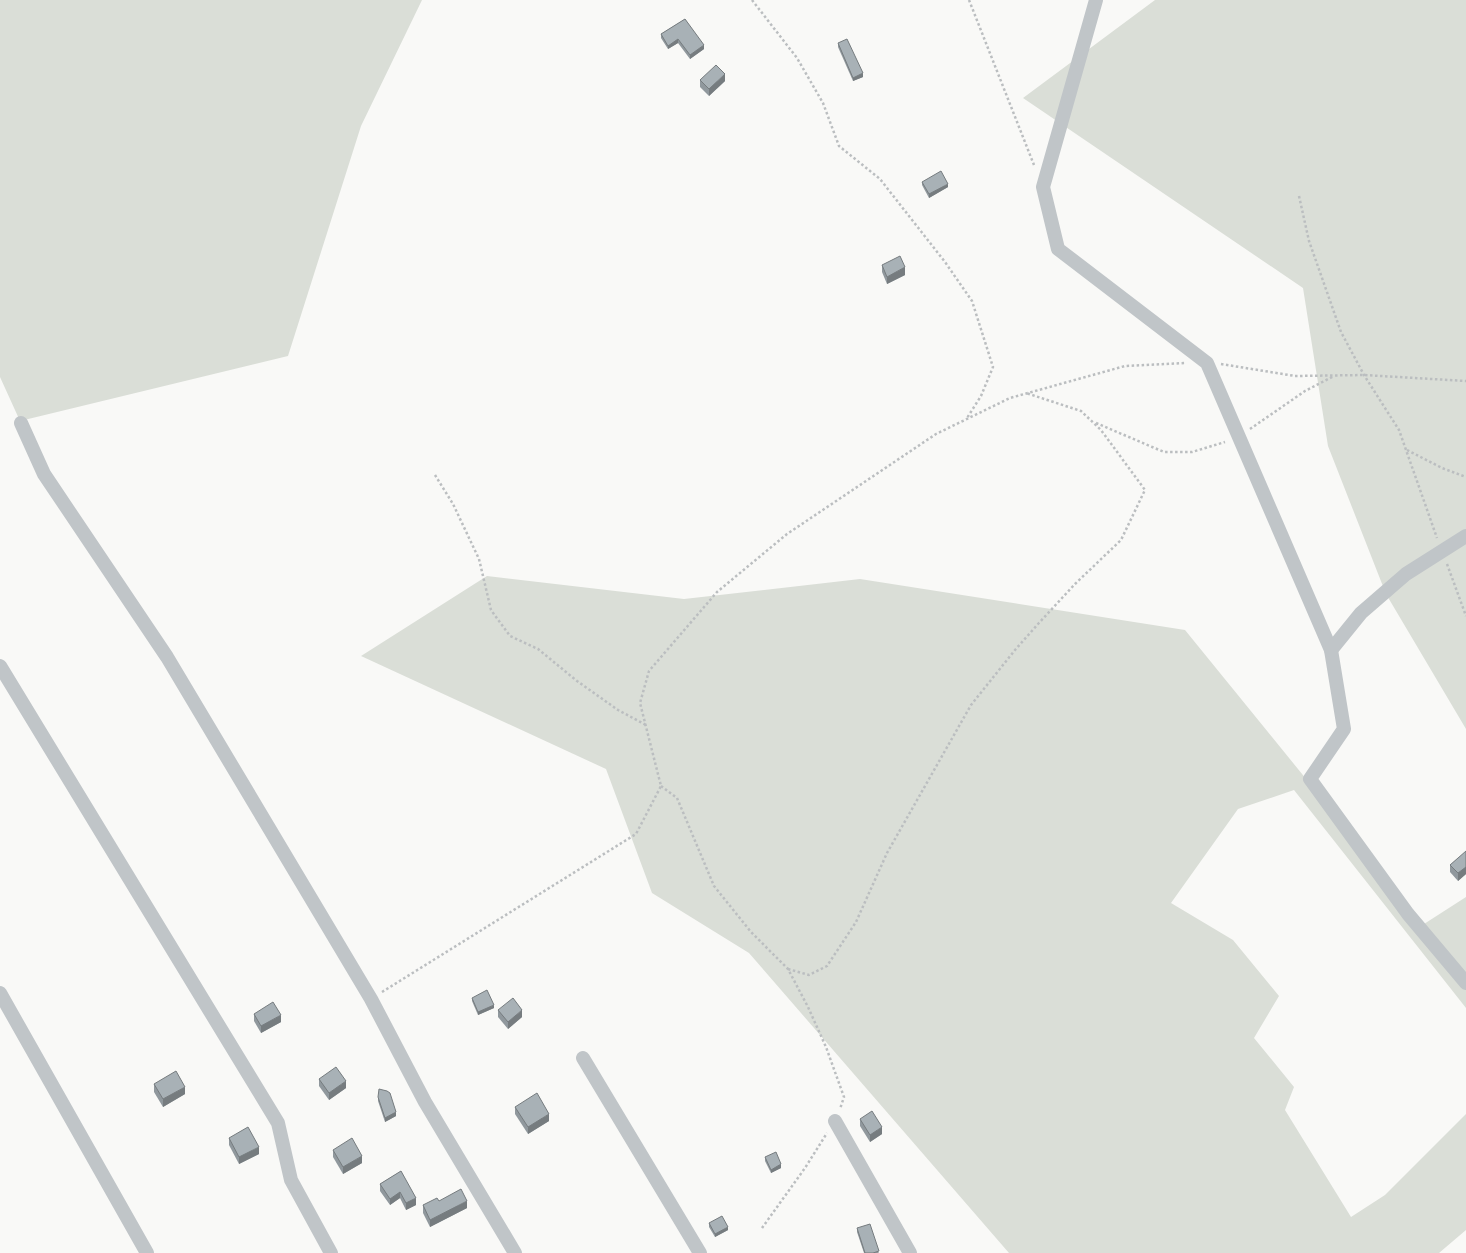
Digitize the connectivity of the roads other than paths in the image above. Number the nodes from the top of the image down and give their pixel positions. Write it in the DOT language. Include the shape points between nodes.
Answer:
graph roads {
  1 [pos="1096,0"];
  2 [pos="21,423"];
  3 [pos="1466,536"];
  4 [pos="1331,650"];
  5 [pos="0,666"];
  6 [pos="1466,983"];
  7 [pos="0,993"];
  8 [pos="583,1058"];
  9 [pos="835,1121"];
  10 [pos="147,1253"];
  11 [pos="330,1253"];
  12 [pos="515,1253"];
  13 [pos="700,1253"];
  14 [pos="910,1253"];
  1 -- 4 [label="street" via="1043,187 1058,249 1207,363"];
  2 -- 12 [label="street" via="44,474 167,657 371,999 425,1102"];
  3 -- 4 [label="street" via="1406,574 1361,613"];
  4 -- 6 [label="street" via="1344,729 1310,779 1408,914"];
  5 -- 11 [label="street" via="278,1123 291,1180"];
  7 -- 10 [label="street"];
  8 -- 13 [label="street"];
  9 -- 14 [label="street"];
}
